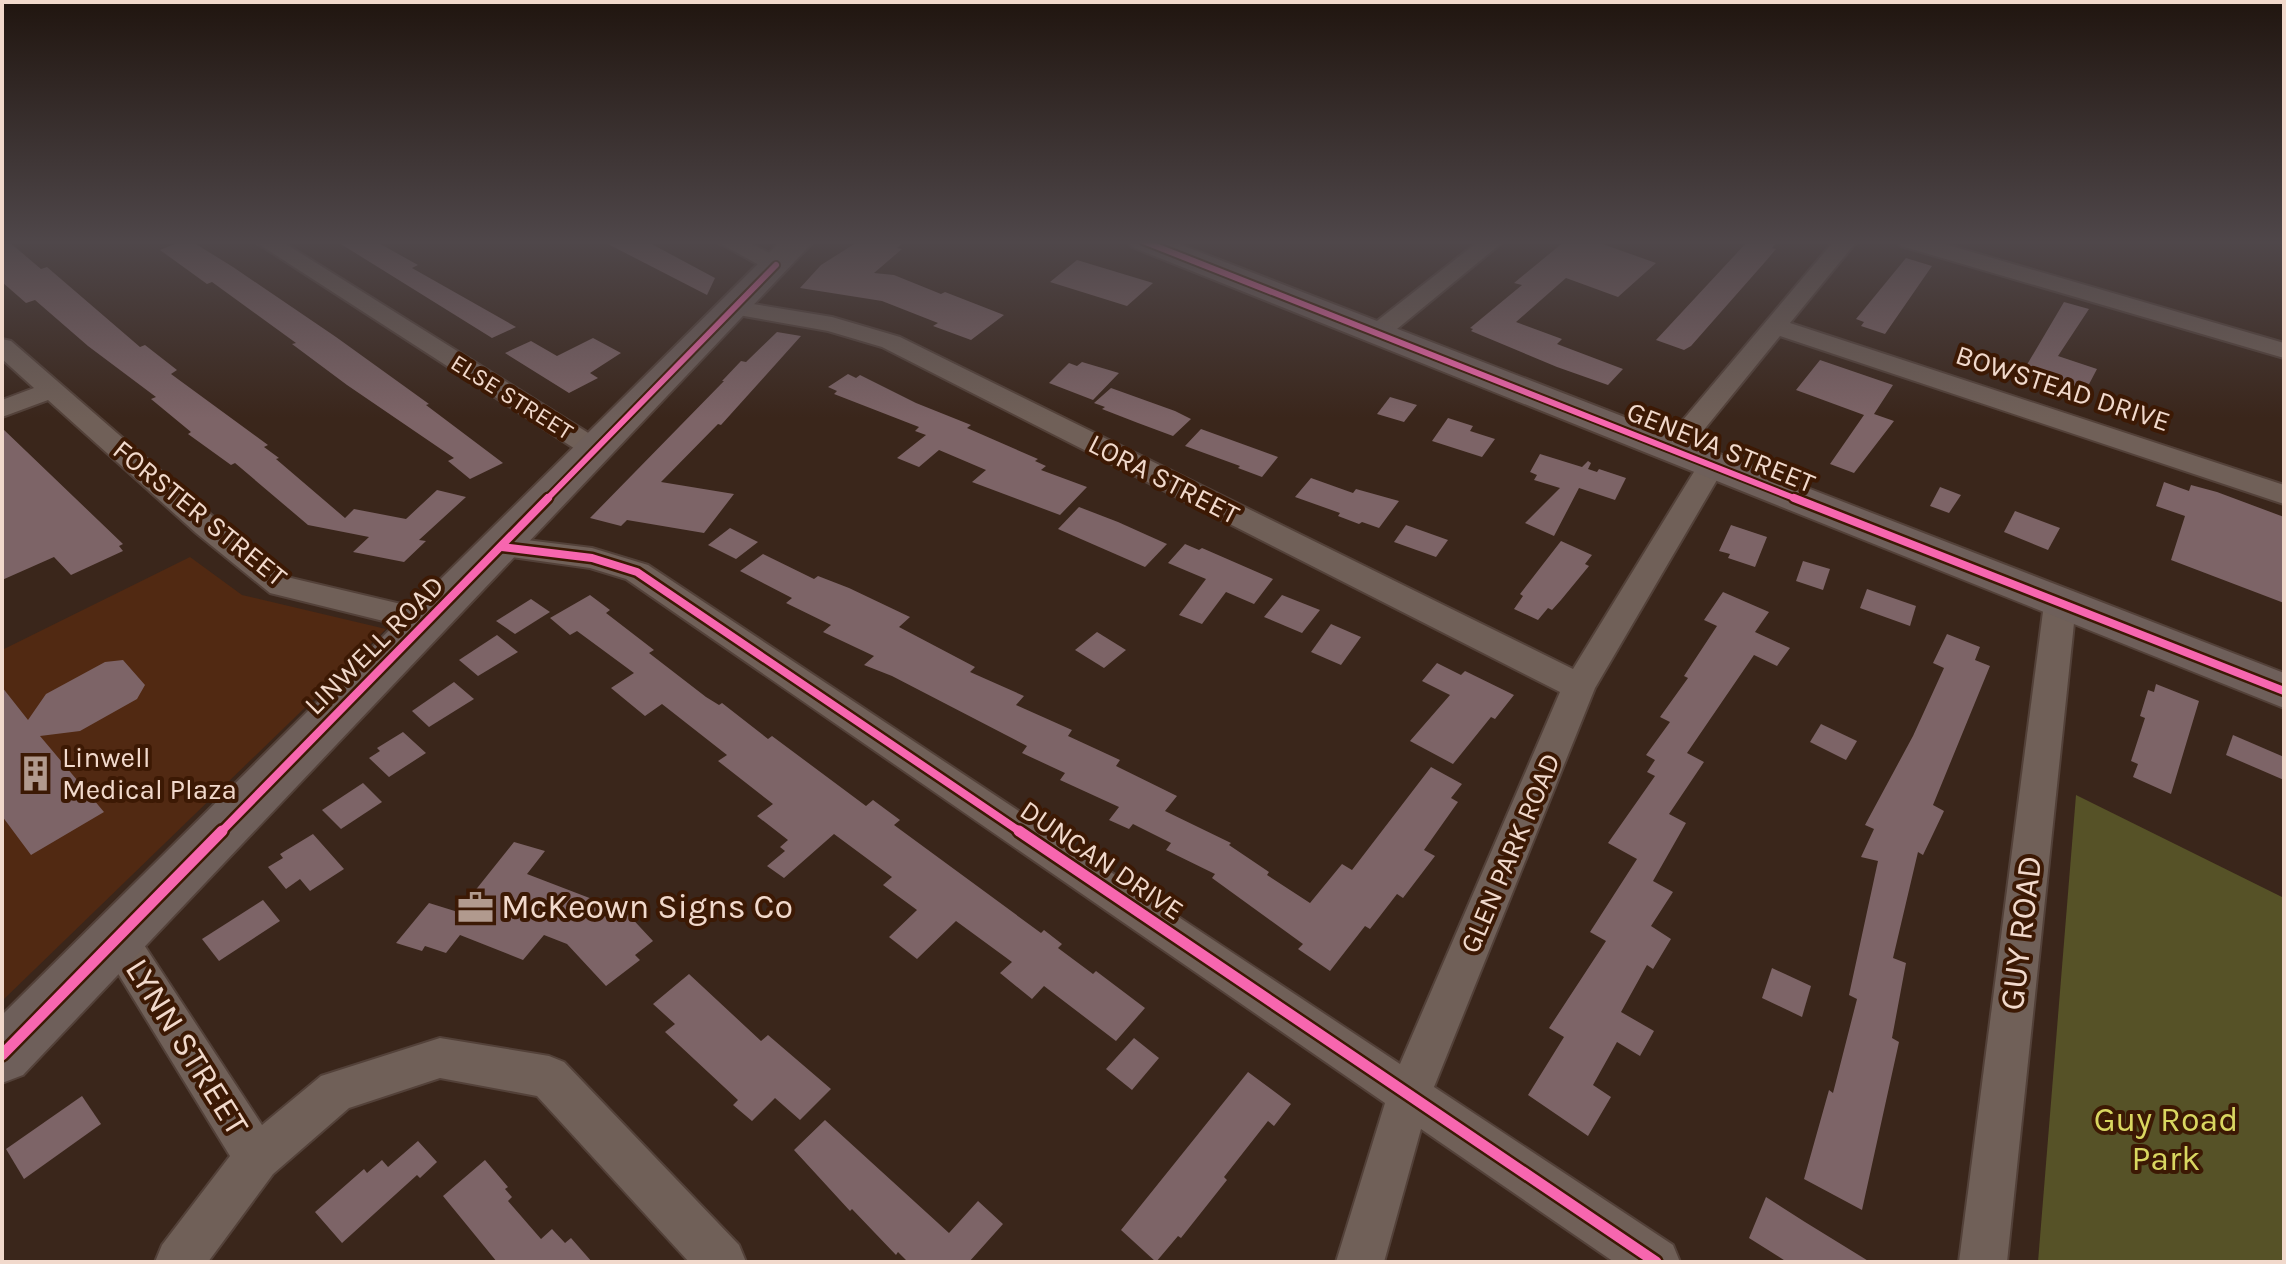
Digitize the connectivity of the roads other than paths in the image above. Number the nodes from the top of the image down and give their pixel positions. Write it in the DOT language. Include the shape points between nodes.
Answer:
graph roads {
  1 [pos="358,300"];
  2 [pos="743,300"];
  3 [pos="1293,300"];
  4 [pos="1419,300"];
  5 [pos="1799,300"];
  6 [pos="2110,300"];
  7 [pos="735,308"];
  8 [pos="1777,327"];
  9 [pos="1377,333"];
  10 [pos="2,346"];
  11 [pos="2284,351"];
  12 [pos="52,390"];
  13 [pos="2,409"];
  14 [pos="596,450"];
  15 [pos="1671,452"];
  16 [pos="1710,468"];
  17 [pos="2284,495"];
  18 [pos="502,547"];
  19 [pos="2060,604"];
  20 [pos="428,621"];
  21 [pos="1579,687"];
  22 [pos="2284,691"];
  23 [pos="117,937"];
  24 [pos="2,1055"];
  25 [pos="1409,1095"];
  26 [pos="257,1158"];
  27 [pos="179,1262"];
  28 [pos="722,1262"];
  29 [pos="1360,1262"];
  30 [pos="1656,1262"];
  31 [pos="1983,1262"];
  1 -- 14 [label="street, ELSE STREET"];
  2 -- 7 [label="main road, LINWELL ROAD"];
  3 -- 9 [label="main road, GENEVA STREET"];
  4 -- 9 [label="street"];
  5 -- 8 [label="street"];
  6 -- 11 [label="street"];
  7 -- 14 [label="main road, LINWELL ROAD"];
  7 -- 21 [label="street, LORA STREET" via="832,324 891,342"];
  8 -- 15 [label="street"];
  8 -- 17 [label="street, BOWSTEAD DRIVE"];
  9 -- 15 [label="main road, GENEVA STREET"];
  10 -- 12 [label="street, FORSTER STREET"];
  12 -- 13 [label="street"];
  12 -- 20 [label="street, FORSTER STREET" via="281,586"];
  14 -- 18 [label="main road, LINWELL ROAD"];
  15 -- 16 [label="main road, GENEVA STREET"];
  16 -- 19 [label="main road, GENEVA STREET"];
  16 -- 21 [label="street, GLEN PARK ROAD"];
  18 -- 20 [label="main road, LINWELL ROAD"];
  18 -- 25 [label="street, DUNCAN DRIVE" via="592,558 637,572"];
  19 -- 22 [label="main road, GENEVA STREET"];
  19 -- 31 [label="street, GUY ROAD"];
  20 -- 23 [label="main road, LINWELL ROAD"];
  21 -- 25 [label="street, GLEN PARK ROAD"];
  23 -- 24 [label="main road, LINWELL ROAD"];
  23 -- 26 [label="street, LYNN STREET"];
  25 -- 29 [label="street, GLEN PARK ROAD"];
  25 -- 30 [label="street, DUNCAN DRIVE"];
  26 -- 27 [label="street"];
  26 -- 28 [label="street" via="336,1091 440,1058 549,1077"];
}
